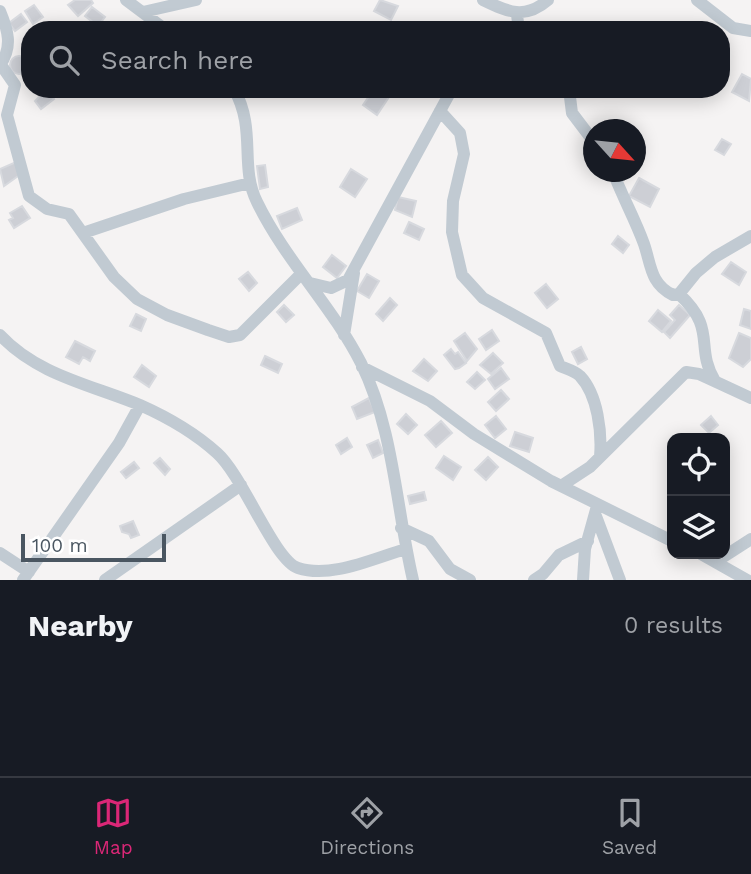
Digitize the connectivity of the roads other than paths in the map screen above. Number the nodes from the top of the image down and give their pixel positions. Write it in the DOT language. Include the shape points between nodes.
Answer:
graph roads {
  1 [pos="126,0"];
  2 [pos="196,0"];
  3 [pos="483,0"];
  4 [pos="548,0"];
  5 [pos="697,0"];
  6 [pos="0,11"];
  7 [pos="144,12"];
  8 [pos="517,15"];
  9 [pos="155,21"];
  10 [pos="517,21"];
  11 [pos="725,21"];
  12 [pos="730,25"];
  13 [pos="751,31"];
  14 [pos="0,65"];
  15 [pos="239,98"];
  16 [pos="447,98"];
  17 [pos="570,98"];
  18 [pos="440,111"];
  19 [pos="583,128"];
  20 [pos="617,182"];
  21 [pos="250,183"];
  22 [pos="83,233"];
  23 [pos="751,236"];
  24 [pos="355,271"];
  25 [pos="306,279"];
  26 [pos="679,294"];
  27 [pos="0,335"];
  28 [pos="344,335"];
  29 [pos="362,367"];
  30 [pos="715,382"];
  31 [pos="751,398"];
  32 [pos="140,405"];
  33 [pos="600,457"];
  34 [pos="242,485"];
  35 [pos="561,486"];
  36 [pos="597,511"];
  37 [pos="401,528"];
  38 [pos="667,539"];
  39 [pos="751,539"];
  40 [pos="587,541"];
  41 [pos="407,549"];
  42 [pos="0,552"];
  43 [pos="712,559"];
  44 [pos="717,561"];
  45 [pos="26,576"];
  46 [pos="105,580"];
  47 [pos="413,580"];
  48 [pos="470,580"];
  49 [pos="534,580"];
  50 [pos="583,580"];
  51 [pos="620,580"];
  52 [pos="747,580"];
  1 -- 7 [label="street"];
  2 -- 7 [label="street"];
  3 -- 8 [label="street"];
  4 -- 8 [label="street"];
  5 -- 11 [label="street"];
  6 -- 14 [label="street" via="8,31"];
  7 -- 9 [label="street"];
  8 -- 10 [label="street"];
  12 -- 13 [label="street"];
  14 -- 22 [label="street" via="15,85 7,115 29,196 47,209 69,214"];
  15 -- 21 [label="street" via="249,133"];
  16 -- 18 [label="street"];
  17 -- 19 [label="street" via="572,113"];
  18 -- 24 [label="street"];
  18 -- 33 [label="street" via="460,133 464,154 453,201 452,232 462,275 483,298 546,333 560,366 579,375 600,425"];
  20 -- 26 [label="street" via="649,268 667,292"];
  21 -- 22 [label="street" via="184,199"];
  21 -- 25 [label="street" via="256,201"];
  22 -- 25 [label="street" via="131,294 167,315 229,337 240,335"];
  23 -- 26 [label="street" via="715,257"];
  24 -- 25 [label="street" via="331,288"];
  24 -- 28 [label="street"];
  25 -- 28 [label="street"];
  26 -- 30 [label="street" via="701,320 707,368"];
  27 -- 32 [label="street" via="33,362"];
  28 -- 29 [label="street"];
  29 -- 35 [label="street" via="430,401 474,434"];
  29 -- 37 [label="street" via="387,438"];
  30 -- 31 [label="street"];
  30 -- 33 [label="street" via="686,372"];
  32 -- 34 [label="street" via="215,451"];
  32 -- 45 [label="street" via="119,443"];
  33 -- 35 [label="street"];
  34 -- 41 [label="street" via="279,552 296,568 325,572"];
  34 -- 46 [label="street"];
  35 -- 36 [label="street"];
  36 -- 38 [label="street"];
  36 -- 40 [label="street"];
  36 -- 51 [label="street"];
  37 -- 41 [label="street"];
  37 -- 48 [label="street" via="429,541 450,569"];
  39 -- 44 [label="street"];
  40 -- 49 [label="street" via="559,555"];
  40 -- 50 [label="street"];
  41 -- 47 [label="street"];
  42 -- 45 [label="street"];
  43 -- 44 [label="street"];
  44 -- 52 [label="street"];
}
